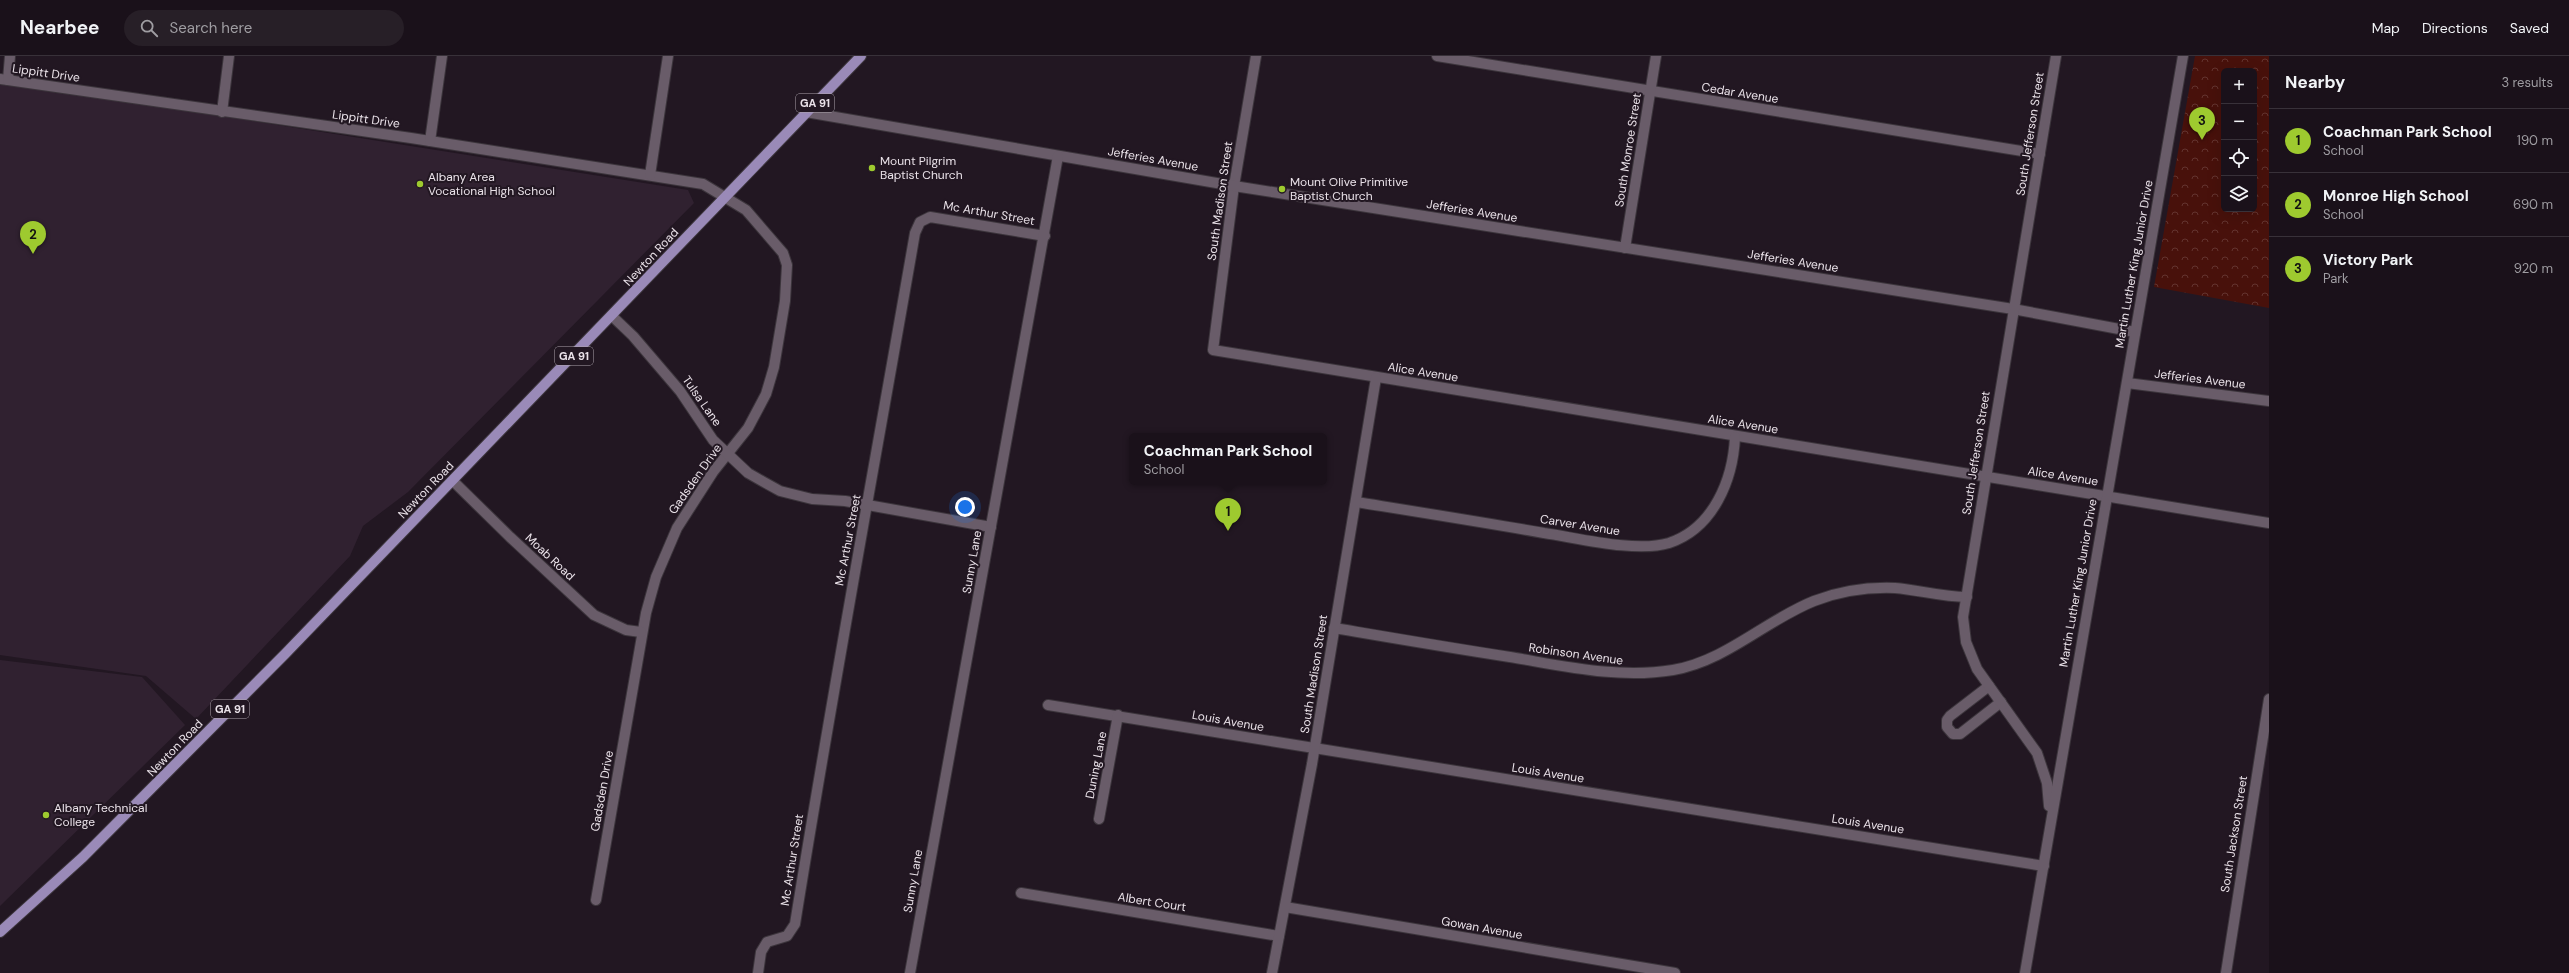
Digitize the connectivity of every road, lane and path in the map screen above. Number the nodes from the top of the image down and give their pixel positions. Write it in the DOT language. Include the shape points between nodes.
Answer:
graph roads {
  1 [pos="10,56"];
  2 [pos="229,56"];
  3 [pos="442,56"];
  4 [pos="668,56"];
  5 [pos="861,56"];
  6 [pos="1256,56"];
  7 [pos="1437,56"];
  8 [pos="1656,56"];
  9 [pos="2056,56"];
  10 [pos="2183,56"];
  11 [pos="4,80"];
  12 [pos="1651,91"];
  13 [pos="222,112"];
  14 [pos="806,112"];
  15 [pos="430,141"];
  16 [pos="2040,154"];
  17 [pos="1058,156"];
  18 [pos="650,175"];
  19 [pos="1234,186"];
  20 [pos="726,196"];
  21 [pos="1045,236"];
  22 [pos="1625,248"];
  23 [pos="2013,308"];
  24 [pos="612,316"];
  25 [pos="2135,332"];
  26 [pos="1213,350"];
  27 [pos="1376,378"];
  28 [pos="2127,383"];
  29 [pos="2269,401"];
  30 [pos="1736,436"];
  31 [pos="727,454"];
  32 [pos="1985,476"];
  33 [pos="453,480"];
  34 [pos="2105,496"];
  35 [pos="1356,502"];
  36 [pos="867,506"];
  37 [pos="2269,523"];
  38 [pos="991,527"];
  39 [pos="1967,596"];
  40 [pos="1334,628"];
  41 [pos="642,632"];
  42 [pos="1989,686"];
  43 [pos="2269,699"];
  44 [pos="2001,702"];
  45 [pos="1048,705"];
  46 [pos="1118,715"];
  47 [pos="1314,749"];
  48 [pos="1099,819"];
  49 [pos="2049,834"];
  50 [pos="2044,866"];
  51 [pos="1021,893"];
  52 [pos="596,900"];
  53 [pos="1285,907"];
  54 [pos="0,932"];
  55 [pos="1279,936"];
  56 [pos="758,973"];
  57 [pos="910,973"];
  58 [pos="1272,973"];
  59 [pos="1675,973"];
  60 [pos="2025,973"];
  61 [pos="2226,973"];
  1 -- 11 [label="street"];
  2 -- 13 [label="street"];
  3 -- 15 [label="street"];
  4 -- 18 [label="street"];
  5 -- 14 [label="main road, Newton Road / GA 91"];
  6 -- 19 [label="street, South Madison Street"];
  7 -- 12 [label="street, Cedar Avenue"];
  8 -- 12 [label="street, South Monroe Street"];
  9 -- 16 [label="street, South Jefferson Street"];
  10 -- 25 [label="street, Martin Luther King Junior Drive"];
  11 -- 13 [label="street, Lippitt Drive"];
  12 -- 16 [label="street, Cedar Avenue"];
  12 -- 22 [label="street, South Monroe Street"];
  13 -- 15 [label="street, Lippitt Drive"];
  14 -- 17 [label="street, Jefferies Avenue"];
  14 -- 20 [label="main road, Newton Road / GA 91"];
  15 -- 18 [label="street, Lippitt Drive"];
  16 -- 23 [label="street, South Jefferson Street"];
  17 -- 19 [label="street, Jefferies Avenue"];
  17 -- 21 [label="street, Sunny Lane"];
  18 -- 20 [label="street, Lippitt Drive" via="703,184"];
  19 -- 22 [label="street, Jefferies Avenue"];
  19 -- 26 [label="street, South Madison Street"];
  20 -- 24 [label="main road, Newton Road / GA 91"];
  20 -- 31 [label="street, Gadsden Drive" via="746,210 770,235 783,253 788,272 774,367 766,394 748,428"];
  21 -- 36 [label="street, Mc Arthur Street" via="930,216 920,222 915,233"];
  21 -- 38 [label="street, Sunny Lane"];
  22 -- 23 [label="street, Jefferies Avenue"];
  23 -- 25 [label="street, Jefferies Avenue"];
  23 -- 32 [label="street, South Jefferson Street"];
  24 -- 31 [label="street, Tulsa Lane" via="662,369 713,440"];
  24 -- 33 [label="main road, Newton Road / GA 91"];
  25 -- 28 [label="street, Martin Luther King Junior Drive"];
  26 -- 27 [label="street, Alice Avenue"];
  27 -- 30 [label="street, Alice Avenue"];
  27 -- 35 [label="street, South Madison Street"];
  28 -- 29 [label="street, Jefferies Avenue"];
  28 -- 34 [label="street, Martin Luther King Junior Drive"];
  30 -- 32 [label="street, Alice Avenue"];
  30 -- 35 [label="street, Carver Avenue" via="1729,475 1723,494 1715,507 1691,531 1668,543 1622,546"];
  31 -- 36 [label="street, Tulsa Lane" via="748,473 780,491 812,499 845,501"];
  31 -- 41 [label="street, Gadsden Drive" via="689,506 677,528 656,577"];
  32 -- 34 [label="street, Alice Avenue"];
  32 -- 39 [label="street, South Jefferson Street"];
  33 -- 41 [label="street, Moab Road" via="594,615 626,630"];
  33 -- 54 [label="main road, Newton Road / GA 91" via="146,796 84,857"];
  34 -- 37 [label="street, Alice Avenue"];
  34 -- 49 [label="street, Martin Luther King Junior Drive"];
  35 -- 40 [label="street, South Madison Street"];
  36 -- 38 [label="street, Tulsa Lane"];
  36 -- 56 [label="street, Mc Arthur Street" via="795,924 787,936 767,942 761,952"];
  38 -- 57 [label="street, Sunny Lane"];
  39 -- 40 [label="street, Robinson Avenue" via="1947,597 1896,588 1838,594 1798,608 1724,651 1675,669 1634,674 1556,665"];
  39 -- 42 [label="street, South Jefferson Street" via="1963,616 1966,642 1977,669"];
  40 -- 47 [label="street, South Madison Street"];
  41 -- 52 [label="street, Gadsden Drive"];
  42 -- 44 [label="street, South Jefferson Street"];
  42 -- 44 [label="street" via="1950,716 1947,727 1953,734 1960,734"];
  43 -- 61 [label="street, South Jackson Street"];
  44 -- 49 [label="street, South Jefferson Street" via="2032,743 2040,760 2048,788"];
  45 -- 46 [label="street, Louis Avenue"];
  46 -- 47 [label="street, Louis Avenue"];
  46 -- 48 [label="street, Duning Lane"];
  47 -- 50 [label="street, Louis Avenue"];
  47 -- 53 [label="street, South Madison Street"];
  49 -- 50 [label="street, Martin Luther King Junior Drive"];
  50 -- 60 [label="street, Martin Luther King Junior Drive"];
  51 -- 55 [label="street, Albert Court"];
  53 -- 55 [label="street, South Madison Street"];
  53 -- 59 [label="street, Gowan Avenue"];
  55 -- 58 [label="street, South Madison Street"];
}
